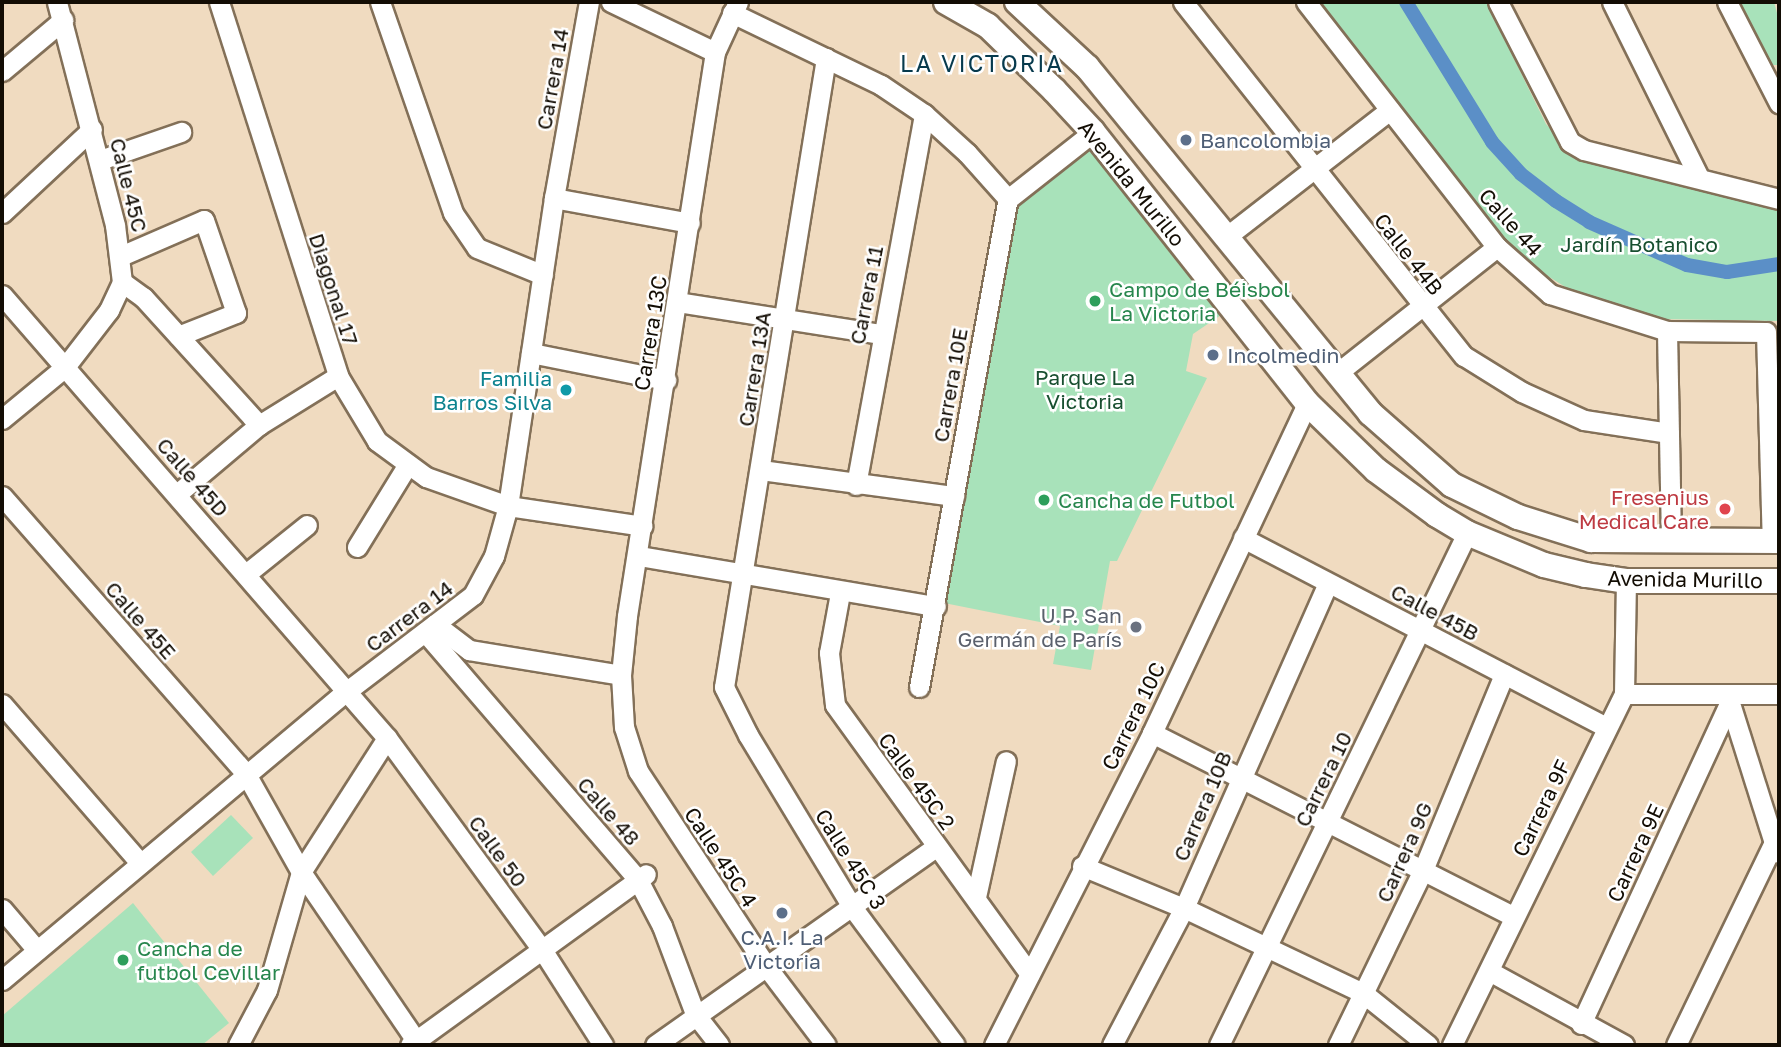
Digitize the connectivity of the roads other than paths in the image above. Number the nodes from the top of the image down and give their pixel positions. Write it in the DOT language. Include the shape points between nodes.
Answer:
graph roads {
  1 [pos="219,2"];
  2 [pos="380,2"];
  3 [pos="589,2"];
  4 [pos="611,2"];
  5 [pos="946,2"];
  6 [pos="1017,2"];
  7 [pos="1183,2"];
  8 [pos="1306,2"];
  9 [pos="1499,2"];
  10 [pos="1612,2"];
  11 [pos="1727,2"];
  12 [pos="735,7"];
  13 [pos="60,11"];
  14 [pos="715,52"];
  15 [pos="826,58"];
  16 [pos="2,71"];
  17 [pos="1772,76"];
  18 [pos="1779,103"];
  19 [pos="1390,110"];
  20 [pos="924,114"];
  21 [pos="92,129"];
  22 [pos="181,132"];
  23 [pos="1093,132"];
  24 [pos="100,160"];
  25 [pos="1313,169"];
  26 [pos="1699,177"];
  27 [pos="554,198"];
  28 [pos="1779,198"];
  29 [pos="1007,199"];
  30 [pos="2,214"];
  31 [pos="690,223"];
  32 [pos="1226,237"];
  33 [pos="1497,247"];
  34 [pos="122,255"];
  35 [pos="543,275"];
  36 [pos="122,282"];
  37 [pos="2,295"];
  38 [pos="678,302"];
  39 [pos="1421,307"];
  40 [pos="786,321"];
  41 [pos="1667,331"];
  42 [pos="881,334"];
  43 [pos="178,336"];
  44 [pos="531,353"];
  45 [pos="65,367"];
  46 [pos="1336,374"];
  47 [pos="338,376"];
  48 [pos="666,380"];
  49 [pos="1307,403"];
  50 [pos="2,419"];
  51 [pos="259,425"];
  52 [pos="1669,433"];
  53 [pos="408,464"];
  54 [pos="761,470"];
  55 [pos="856,485"];
  56 [pos="177,494"];
  57 [pos="2,496"];
  58 [pos="954,496"];
  59 [pos="508,506"];
  60 [pos="307,525"];
  61 [pos="643,526"];
  62 [pos="1467,533"];
  63 [pos="1243,538"];
  64 [pos="1671,541"];
  65 [pos="1775,541"];
  66 [pos="357,547"];
  67 [pos="639,556"];
  68 [pos="246,574"];
  69 [pos="743,574"];
  70 [pos="1626,581"];
  71 [pos="1779,581"];
  72 [pos="1328,583"];
  73 [pos="840,593"];
  74 [pos="460,605"];
  75 [pos="936,606"];
  76 [pos="430,628"];
  77 [pos="1420,631"];
  78 [pos="458,645"];
  79 [pos="1504,674"];
  80 [pos="621,676"];
  81 [pos="724,687"];
  82 [pos="919,687"];
  83 [pos="347,691"];
  84 [pos="1624,694"];
  85 [pos="1779,694"];
  86 [pos="1729,698"];
  87 [pos="2,704"];
  88 [pos="1606,727"];
  89 [pos="1152,733"];
  90 [pos="387,738"];
  91 [pos="1006,761"];
  92 [pos="246,774"];
  93 [pos="1238,776"];
  94 [pos="1327,822"];
  95 [pos="936,846"];
  96 [pos="1777,851"];
  97 [pos="140,863"];
  98 [pos="1082,866"];
  99 [pos="1423,870"];
  100 [pos="301,872"];
  101 [pos="643,877"];
  102 [pos="976,897"];
  103 [pos="852,907"];
  104 [pos="1184,908"];
  105 [pos="2,909"];
  106 [pos="1513,916"];
  107 [pos="1266,947"];
  108 [pos="37,950"];
  109 [pos="543,951"];
  110 [pos="766,966"];
  111 [pos="1489,971"];
  112 [pos="1030,974"];
  113 [pos="2,980"];
  114 [pos="1363,993"];
  115 [pos="695,1014"];
  116 [pos="1581,1024"];
  117 [pos="415,1044"];
  118 [pos="238,1045"];
  119 [pos="603,1045"];
  120 [pos="655,1045"];
  121 [pos="719,1045"];
  122 [pos="826,1045"];
  123 [pos="955,1045"];
  124 [pos="994,1045"];
  125 [pos="1112,1045"];
  126 [pos="1219,1045"];
  127 [pos="1338,1045"];
  128 [pos="1428,1045"];
  129 [pos="1452,1045"];
  130 [pos="1624,1045"];
  131 [pos="1676,1045"];
  1 -- 47 [label="street, Diagonal 17"];
  2 -- 35 [label="street" via="453,213 477,248"];
  3 -- 27 [label="street, Carrera 14"];
  4 -- 14 [label="street"];
  5 -- 23 [label="main road, Avenida Murillo" via="1005,40"];
  6 -- 32 [label="main road, Avenida Murillo" via="1087,67"];
  7 -- 25 [label="street, Calle 44B"];
  8 -- 19 [label="street, Calle 44"];
  9 -- 26 [label="street" via="1570,142 1584,150"];
  10 -- 26 [label="street"];
  11 -- 17 [label="street"];
  12 -- 14 [label="street, Carrera 13C"];
  12 -- 15 [label="street"];
  13 -- 16 [label="street"];
  13 -- 21 [label="street, Calle 45C"];
  14 -- 31 [label="street, Carrera 13C"];
  15 -- 20 [label="street" via="881,85"];
  15 -- 40 [label="street, Carrera 13A"];
  17 -- 18 [label="street"];
  19 -- 25 [label="street"];
  19 -- 33 [label="street, Calle 44"];
  20 -- 29 [label="street"];
  20 -- 42 [label="street, Carrera 11"];
  21 -- 24 [label="street, Calle 45C"];
  21 -- 30 [label="street"];
  22 -- 24 [label="street"];
  23 -- 29 [label="street"];
  23 -- 49 [label="main road, Avenida Murillo"];
  24 -- 34 [label="street, Calle 45C"];
  25 -- 32 [label="street"];
  25 -- 39 [label="street, Calle 44B"];
  26 -- 28 [label="street"];
  27 -- 31 [label="street"];
  27 -- 35 [label="street, Carrera 14"];
  29 -- 58 [label="street, Carrera 10E"];
  31 -- 38 [label="street, Carrera 13C"];
  32 -- 46 [label="main road, Avenida Murillo"];
  33 -- 39 [label="street"];
  33 -- 41 [label="street, Calle 44" via="1550,294"];
  34 -- 36 [label="street, Calle 45C"];
  34 -- 43 [label="street" via="204,220 236,313"];
  35 -- 44 [label="street, Carrera 14"];
  36 -- 43 [label="street" via="143,297"];
  36 -- 45 [label="street, Calle 45C" via="110,310"];
  37 -- 45 [label="street, Calle 45D"];
  38 -- 40 [label="street"];
  38 -- 48 [label="street, Carrera 13C"];
  39 -- 46 [label="street"];
  39 -- 52 [label="street, Calle 44B" via="1464,356 1522,392 1584,420"];
  40 -- 42 [label="street"];
  40 -- 54 [label="street, Carrera 13A"];
  41 -- 52 [label="street"];
  41 -- 65 [label="street, Calle 44" via="1766,332"];
  42 -- 55 [label="street, Carrera 11"];
  43 -- 51 [label="street"];
  44 -- 48 [label="street"];
  44 -- 59 [label="street, Carrera 14"];
  45 -- 50 [label="street, Calle 45C"];
  45 -- 56 [label="street, Calle 45D"];
  46 -- 64 [label="main road, Avenida Murillo" via="1398,442 1479,500 1591,540"];
  47 -- 51 [label="street"];
  47 -- 53 [label="street, Diagonal 17" via="377,441"];
  48 -- 61 [label="street, Carrera 13C"];
  49 -- 62 [label="main road, Avenida Murillo" via="1376,470"];
  49 -- 63 [label="street, Carrera 10C"];
  51 -- 56 [label="street"];
  52 -- 64 [label="street"];
  53 -- 59 [label="street, Diagonal 17" via="426,477"];
  53 -- 66 [label="street"];
  54 -- 55 [label="street"];
  54 -- 69 [label="street, Carrera 13A"];
  55 -- 58 [label="street"];
  56 -- 68 [label="street, Calle 45D"];
  57 -- 92 [label="street, Calle 45E"];
  58 -- 75 [label="street, Carrera 10E"];
  59 -- 61 [label="street"];
  59 -- 74 [label="street, Carrera 14" via="494,556 473,595"];
  60 -- 68 [label="street"];
  61 -- 67 [label="street, Carrera 13C"];
  62 -- 70 [label="main road, Avenida Murillo" via="1544,565"];
  62 -- 77 [label="street, Carrera 10"];
  63 -- 72 [label="street, Calle 45B"];
  63 -- 89 [label="street, Carrera 10C"];
  64 -- 65 [label="main road, Avenida Murillo"];
  67 -- 69 [label="street"];
  67 -- 80 [label="street, Carrera 13C"];
  68 -- 83 [label="street, Calle 45D"];
  69 -- 73 [label="street"];
  69 -- 81 [label="street, Carrera 13A"];
  70 -- 71 [label="main road, Avenida Murillo"];
  70 -- 84 [label="street, Carrera 9F"];
  72 -- 77 [label="street, Calle 45B"];
  72 -- 93 [label="street, Carrera 10B"];
  73 -- 75 [label="street"];
  73 -- 95 [label="street, Calle 45C 2" via="829,653 835,705"];
  74 -- 76 [label="street, Carrera 14"];
  74 -- 78 [label="street" via="454,625"];
  75 -- 82 [label="street, Carrera 10E"];
  76 -- 78 [label="street"];
  76 -- 83 [label="street, Carrera 14"];
  76 -- 101 [label="street, Calle 48"];
  77 -- 79 [label="street, Calle 45B"];
  77 -- 94 [label="street, Carrera 10"];
  78 -- 80 [label="street"];
  79 -- 88 [label="street, Calle 45B"];
  79 -- 99 [label="street, Carrera 9G"];
  80 -- 110 [label="street, Calle 45C 4" via="624,727 638,771"];
  81 -- 103 [label="street, Calle 45C 3"];
  83 -- 90 [label="street, Calle 50"];
  83 -- 92 [label="street, Carrera 14"];
  84 -- 86 [label="street"];
  84 -- 88 [label="street, Carrera 9F"];
  85 -- 86 [label="street"];
  86 -- 96 [label="street"];
  86 -- 116 [label="street, Carrera 9E"];
  87 -- 97 [label="street"];
  88 -- 106 [label="street, Carrera 9F"];
  89 -- 93 [label="street"];
  89 -- 98 [label="street, Carrera 10C"];
  90 -- 100 [label="street"];
  90 -- 109 [label="street, Calle 50"];
  91 -- 102 [label="street"];
  92 -- 97 [label="street, Carrera 14"];
  92 -- 100 [label="street, Calle 45E"];
  93 -- 94 [label="street"];
  93 -- 104 [label="street, Carrera 10B"];
  94 -- 99 [label="street"];
  94 -- 107 [label="street, Carrera 10"];
  95 -- 102 [label="street, Calle 45C 2"];
  95 -- 103 [label="street"];
  96 -- 131 [label="street"];
  97 -- 108 [label="street, Carrera 14"];
  98 -- 104 [label="street"];
  98 -- 112 [label="street, Carrera 10C"];
  99 -- 106 [label="street"];
  99 -- 114 [label="street, Carrera 9G"];
  100 -- 117 [label="street, Calle 45E"];
  100 -- 118 [label="street" via="267,990"];
  101 -- 109 [label="street"];
  101 -- 115 [label="street, Calle 48"];
  102 -- 112 [label="street, Calle 45C 2"];
  103 -- 110 [label="street"];
  103 -- 123 [label="street, Calle 45C 3"];
  104 -- 107 [label="street"];
  104 -- 125 [label="street, Carrera 10B"];
  105 -- 108 [label="street"];
  106 -- 111 [label="street, Carrera 9F"];
  107 -- 114 [label="street"];
  107 -- 126 [label="street, Carrera 10"];
  108 -- 113 [label="street, Carrera 14"];
  109 -- 117 [label="street"];
  109 -- 119 [label="street, Calle 50"];
  110 -- 115 [label="street"];
  110 -- 122 [label="street, Calle 45C 4"];
  111 -- 116 [label="street"];
  111 -- 129 [label="street, Carrera 9F"];
  112 -- 124 [label="street, Carrera 10C"];
  114 -- 127 [label="street, Carrera 9G"];
  114 -- 128 [label="street"];
  115 -- 120 [label="street"];
  115 -- 121 [label="street, Calle 48"];
  116 -- 130 [label="street"];
}
